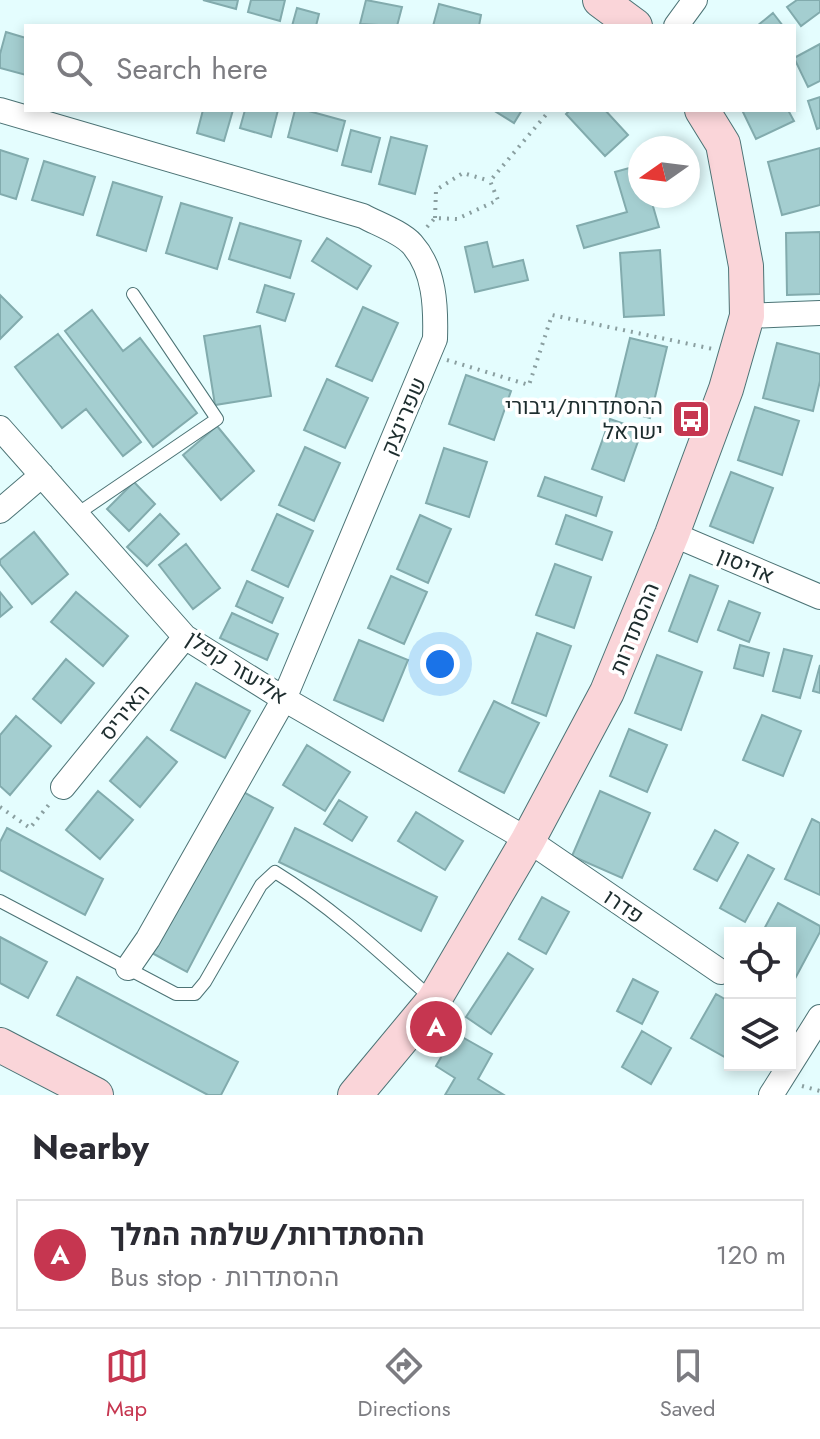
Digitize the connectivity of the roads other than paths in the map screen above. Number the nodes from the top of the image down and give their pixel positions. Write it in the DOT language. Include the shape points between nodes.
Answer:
graph roads {
  1 [pos="600,0"];
  2 [pos="695,0"];
  3 [pos="632,24"];
  4 [pos="677,24"];
  5 [pos="0,110"];
  6 [pos="703,112"];
  7 [pos="133,294"];
  8 [pos="820,313"];
  9 [pos="747,316"];
  10 [pos="0,428"];
  11 [pos="42,475"];
  12 [pos="0,511"];
  13 [pos="77,514"];
  14 [pos="672,534"];
  15 [pos="820,597"];
  16 [pos="185,637"];
  17 [pos="284,699"];
  18 [pos="63,787"];
  19 [pos="528,840"];
  20 [pos="0,901"];
  21 [pos="128,968"];
  22 [pos="721,972"];
  23 [pos="434,1000"];
  24 [pos="820,1017"];
  25 [pos="0,1045"];
  26 [pos="82,1092"];
  27 [pos="356,1095"];
  28 [pos="771,1095"];
  1 -- 3 [label="street"];
  2 -- 4 [label="street"];
  5 -- 17 [label="street, שפרינצק" via="363,216 411,242 426,268 436,303 435,339"];
  6 -- 9 [label="street, ההסתדרות" via="723,144 746,266"];
  7 -- 13 [label="lane" via="217,419"];
  8 -- 9 [label="street"];
  9 -- 14 [label="street, ההסתדרות"];
  10 -- 11 [label="street, אליעזר קפלן"];
  11 -- 12 [label="street"];
  11 -- 13 [label="street, אליעזר קפלן"];
  13 -- 16 [label="street, אליעזר קפלן"];
  14 -- 15 [label="street, אדיסון"];
  14 -- 19 [label="street, ההסתדרות" via="607,692"];
  16 -- 17 [label="street, אליעזר קפלן"];
  16 -- 18 [label="street, האיריס"];
  17 -- 19 [label="street, אליעזר קפלן"];
  17 -- 21 [label="street, שפרינצק"];
  19 -- 22 [label="street, פדרו"];
  19 -- 23 [label="street, ההסתדרות"];
  20 -- 21 [label="lane"];
  21 -- 23 [label="lane" via="176,994 195,994 261,885 275,872 359,934"];
  23 -- 27 [label="street, ההסתדרות"];
  24 -- 28 [label="street"];
  25 -- 26 [label="street"];
}
